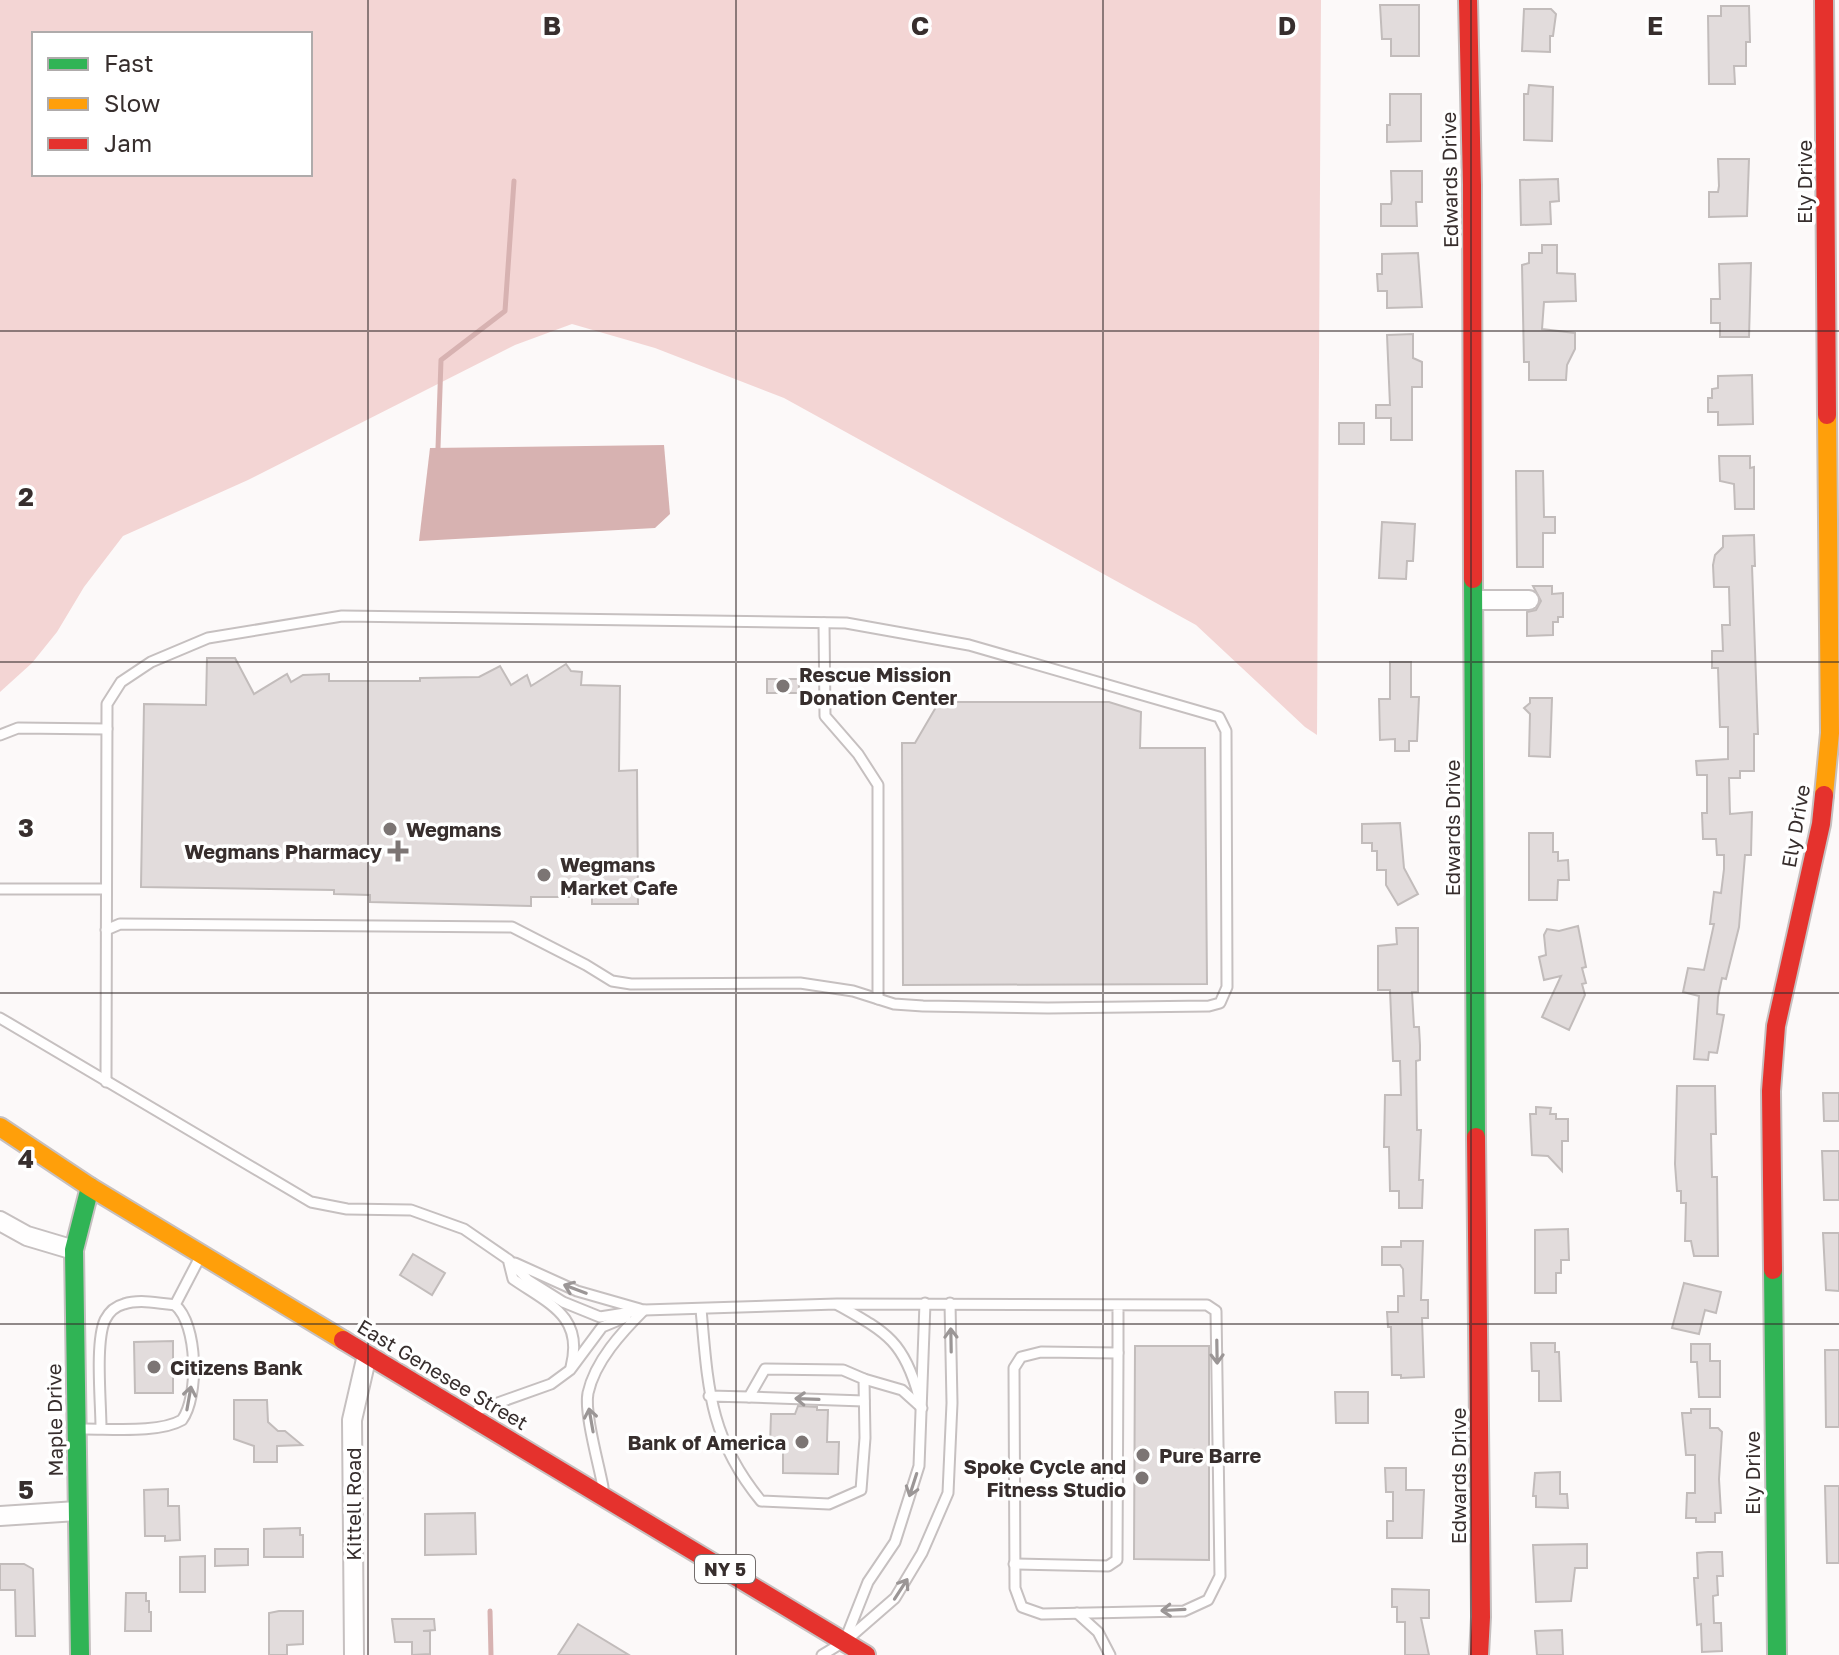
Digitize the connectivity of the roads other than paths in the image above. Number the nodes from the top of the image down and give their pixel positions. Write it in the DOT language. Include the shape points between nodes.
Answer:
graph roads {
  1 [pos="1468,0"];
  2 [pos="1824,0"];
  3 [pos="1474,600"];
  4 [pos="1529,600"];
  5 [pos="824,623"];
  6 [pos="107,729"];
  7 [pos="0,735"];
  8 [pos="0,889"];
  9 [pos="105,889"];
  10 [pos="106,930"];
  11 [pos="878,999"];
  12 [pos="0,1018"];
  13 [pos="106,1082"];
  14 [pos="0,1127"];
  15 [pos="90,1187"];
  16 [pos="0,1221"];
  17 [pos="74,1250"];
  18 [pos="201,1254"];
  19 [pos="509,1260"];
  20 [pos="925,1303"];
  21 [pos="950,1303"];
  22 [pos="837,1304"];
  23 [pos="175,1305"];
  24 [pos="1118,1305"];
  25 [pos="701,1309"];
  26 [pos="644,1310"];
  27 [pos="1118,1353"];
  28 [pos="367,1355"];
  29 [pos="570,1370"];
  30 [pos="864,1379"];
  31 [pos="709,1396"];
  32 [pos="749,1397"];
  33 [pos="864,1401"];
  34 [pos="922,1408"];
  35 [pos="467,1413"];
  36 [pos="101,1428"];
  37 [pos="76,1429"];
  38 [pos="605,1497"];
  39 [pos="77,1511"];
  40 [pos="0,1516"];
  41 [pos="1014,1564"];
  42 [pos="1077,1613"];
  43 [pos="844,1642"];
  44 [pos="80,1655"];
  45 [pos="354,1655"];
  46 [pos="822,1655"];
  47 [pos="866,1655"];
  48 [pos="1110,1655"];
  49 [pos="1479,1655"];
  50 [pos="1777,1655"];
  1 -- 3 [label="main road, Edwards Drive"];
  2 -- 50 [label="main road, Ely Drive" via="1830,733 1821,824 1776,1026 1771,1091"];
  3 -- 4 [label="street"];
  3 -- 49 [label="main road, Edwards Drive"];
  5 -- 6 [label="lane" via="342,616 208,638 151,662 121,682 107,704"];
  5 -- 11 [label="lane" via="825,716 878,785"];
  5 -- 11 [label="lane" via="969,645 1219,717 1226,731 1227,987 1220,1003 1048,1008 923,1006"];
  6 -- 7 [label="lane" via="18,728"];
  6 -- 9 [label="lane"];
  8 -- 9 [label="lane"];
  9 -- 10 [label="lane"];
  10 -- 11 [label="lane" via="120,924 512,927 612,981 800,983"];
  10 -- 13 [label="lane"];
  12 -- 13 [label="lane"];
  13 -- 19 [label="lane" via="311,1202 347,1209 411,1210 464,1229"];
  14 -- 15 [label="main road, East Genesee Street / NY 5"];
  15 -- 17 [label="main road, Maple Drive"];
  15 -- 18 [label="main road, East Genesee Street / NY 5"];
  16 -- 17 [label="street" via="27,1236"];
  17 -- 37 [label="main road, Maple Drive"];
  18 -- 23 [label="lane"];
  18 -- 28 [label="main road, East Genesee Street / NY 5"];
  26 -- 19 [label="lane, one-way" via="577,1291"];
  19 -- 26 [label="lane" via="528,1280 563,1302 600,1317"];
  19 -- 29 [label="lane" via="513,1279 563,1313 573,1330"];
  20 -- 21 [label="lane"];
  20 -- 22 [label="lane"];
  20 -- 34 [label="lane"];
  21 -- 24 [label="lane"];
  43 -- 21 [label="lane, one-way" via="895,1598 948,1493"];
  22 -- 25 [label="lane"];
  22 -- 34 [label="lane" via="899,1347"];
  23 -- 36 [label="lane" via="122,1304 108,1314 101,1342"];
  36 -- 23 [label="lane, one-way" via="163,1427 186,1416 193,1348"];
  24 -- 27 [label="lane"];
  24 -- 42 [label="lane, one-way" via="1207,1305 1216,1311 1220,1576 1208,1600 1184,1611"];
  25 -- 26 [label="lane"];
  25 -- 31 [label="lane"];
  26 -- 29 [label="lane" via="602,1327"];
  38 -- 26 [label="lane, one-way" via="588,1394 615,1342"];
  27 -- 41 [label="lane" via="1041,1352 1021,1357 1014,1368"];
  27 -- 41 [label="lane" via="1117,1560 1108,1566"];
  28 -- 35 [label="main road, East Genesee Street / NY 5"];
  28 -- 45 [label="street, Kittell Road" via="352,1420"];
  29 -- 35 [label="lane" via="551,1384"];
  30 -- 32 [label="lane" via="843,1370 765,1369"];
  30 -- 33 [label="lane"];
  30 -- 34 [label="lane" via="902,1390"];
  31 -- 32 [label="lane"];
  31 -- 33 [label="lane" via="739,1475 761,1501 829,1504 861,1490"];
  33 -- 32 [label="lane, one-way"];
  34 -- 43 [label="lane, one-way" via="919,1466 895,1542 868,1582"];
  35 -- 38 [label="main road, East Genesee Street / NY 5"];
  36 -- 37 [label="lane"];
  37 -- 39 [label="main road, Maple Drive"];
  38 -- 43 [label="main road, East Genesee Street / NY 5"];
  39 -- 40 [label="street"];
  39 -- 44 [label="main road, Maple Drive"];
  41 -- 42 [label="lane" via="1022,1607 1042,1614"];
  42 -- 48 [label="lane" via="1098,1632"];
  43 -- 46 [label="lane"];
  43 -- 47 [label="main road, East Genesee Street / NY 5"];
}
